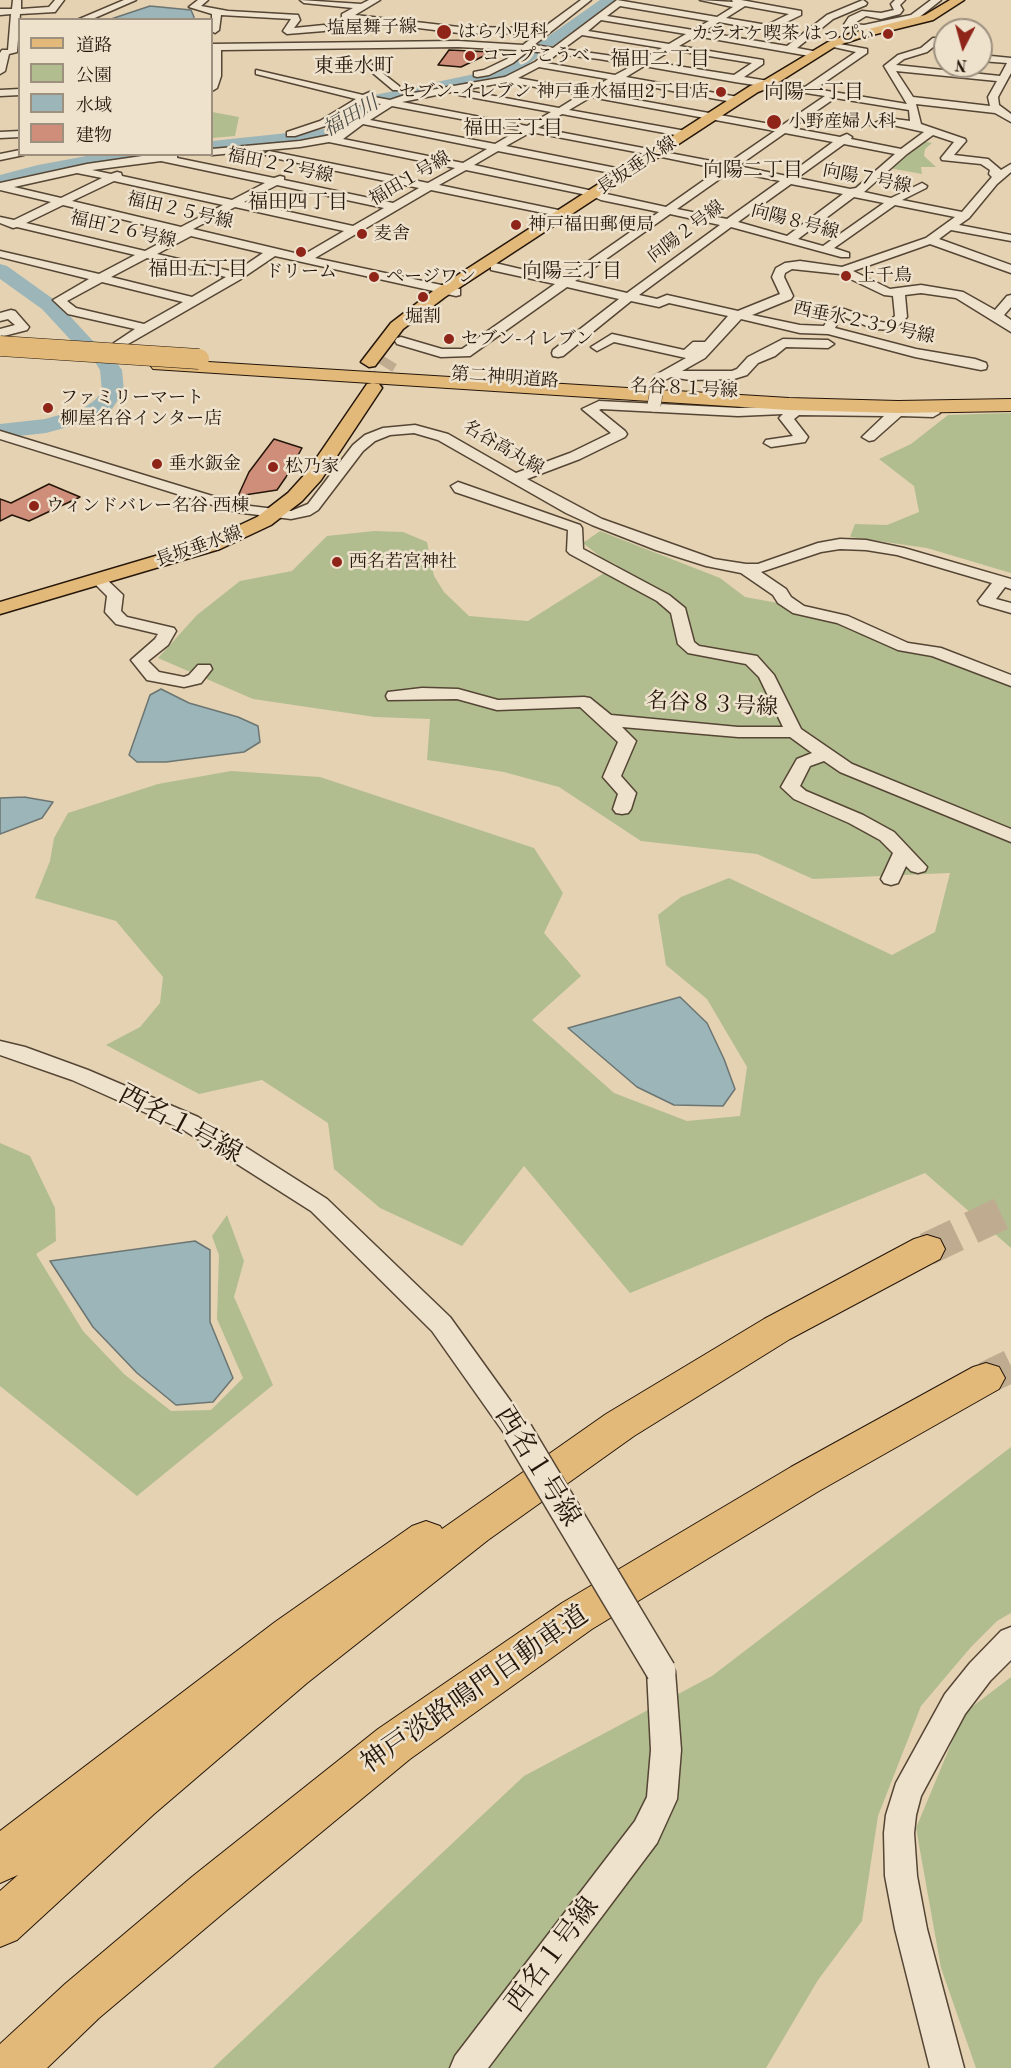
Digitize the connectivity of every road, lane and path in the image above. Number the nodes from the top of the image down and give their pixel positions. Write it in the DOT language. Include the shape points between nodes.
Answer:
graph roads {
  1 [pos="17,0"];
  2 [pos="60,0"];
  3 [pos="132,0"];
  4 [pos="204,0"];
  5 [pos="304,0"];
  6 [pos="376,0"];
  7 [pos="587,0"];
  8 [pos="704,0"];
  9 [pos="870,0"];
  10 [pos="901,0"];
  11 [pos="938,0"];
  12 [pos="958,0"];
  13 [pos="331,2"];
  14 [pos="620,2"];
  15 [pos="739,3"];
  16 [pos="363,7"];
  17 [pos="16,11"];
  18 [pos="0,12"];
  19 [pos="217,12"];
  20 [pos="819,15"];
  21 [pos="345,16"];
  22 [pos="600,17"];
  23 [pos="830,17"];
  24 [pos="86,18"];
  25 [pos="719,19"];
  26 [pos="324,28"];
  27 [pos="864,28"];
  28 [pos="214,30"];
  29 [pos="878,30"];
  30 [pos="545,31"];
  31 [pos="580,32"];
  32 [pos="695,33"];
  33 [pos="832,44"];
  34 [pos="933,44"];
  35 [pos="329,45"];
  36 [pos="214,47"];
  37 [pos="529,47"];
  38 [pos="670,47"];
  39 [pos="8,49"];
  40 [pos="790,49"];
  41 [pos="554,50"];
  42 [pos="920,51"];
  43 [pos="933,53"];
  44 [pos="815,54"];
  45 [pos="327,57"];
  46 [pos="993,60"];
  47 [pos="643,63"];
  48 [pos="1011,63"];
  49 [pos="538,64"];
  50 [pos="371,67"];
  51 [pos="889,67"];
  52 [pos="0,71"];
  53 [pos="259,72"];
  54 [pos="335,78"];
  55 [pos="616,78"];
  56 [pos="508,79"];
  57 [pos="735,79"];
  58 [pos="1003,79"];
  59 [pos="441,80"];
  60 [pos="363,83"];
  61 [pos="213,84"];
  62 [pos="767,84"];
  63 [pos="411,85"];
  64 [pos="316,86"];
  65 [pos="396,88"];
  66 [pos="447,90"];
  67 [pos="807,90"];
  68 [pos="18,92"];
  69 [pos="342,92"];
  70 [pos="984,92"];
  71 [pos="0,93"];
  72 [pos="994,93"];
  73 [pos="588,94"];
  74 [pos="833,94"];
  75 [pos="364,98"];
  76 [pos="738,100"];
  77 [pos="391,103"];
  78 [pos="911,104"];
  79 [pos="998,110"];
  80 [pos="560,111"];
  81 [pos="716,118"];
  82 [pos="1011,119"];
  83 [pos="361,121"];
  84 [pos="876,125"];
  85 [pos="915,125"];
  86 [pos="529,129"];
  87 [pos="782,130"];
  88 [pos="932,132"];
  89 [pos="852,133"];
  90 [pos="18,134"];
  91 [pos="686,134"];
  92 [pos="0,135"];
  93 [pos="330,139"];
  94 [pos="223,140"];
  95 [pos="842,140"];
  96 [pos="350,143"];
  97 [pos="497,147"];
  98 [pos="248,149"];
  99 [pos="213,152"];
  100 [pos="903,152"];
  101 [pos="18,153"];
  102 [pos="661,154"];
  103 [pos="165,156"];
  104 [pos="0,157"];
  105 [pos="156,157"];
  106 [pos="312,162"];
  107 [pos="464,166"];
  108 [pos="1011,167"];
  109 [pos="728,168"];
  110 [pos="75,169"];
  111 [pos="626,172"];
  112 [pos="112,177"];
  113 [pos="999,177"];
  114 [pos="787,180"];
  115 [pos="276,181"];
  116 [pos="429,186"];
  117 [pos="922,186"];
  118 [pos="0,187"];
  119 [pos="853,192"];
  120 [pos="598,195"];
  121 [pos="895,201"];
  122 [pos="62,202"];
  123 [pos="234,203"];
  124 [pos="395,207"];
  125 [pos="667,211"];
  126 [pos="562,214"];
  127 [pos="965,216"];
  128 [pos="0,220"];
  129 [pos="16,224"];
  130 [pos="728,224"];
  131 [pos="951,227"];
  132 [pos="355,230"];
  133 [pos="0,231"];
  134 [pos="186,231"];
  135 [pos="1011,238"];
  136 [pos="790,239"];
  137 [pos="930,240"];
  138 [pos="826,249"];
  139 [pos="273,252"];
  140 [pos="0,254"];
  141 [pos="146,254"];
  142 [pos="845,255"];
  143 [pos="306,258"];
  144 [pos="495,267"];
  145 [pos="1011,270"];
  146 [pos="843,271"];
  147 [pos="237,276"];
  148 [pos="98,279"];
  149 [pos="563,282"];
  150 [pos="451,291"];
  151 [pos="899,293"];
  152 [pos="629,297"];
  153 [pos="1011,299"];
  154 [pos="193,301"];
  155 [pos="739,315"];
  156 [pos="997,316"];
  157 [pos="0,317"];
  158 [pos="146,328"];
  159 [pos="1011,328"];
  160 [pos="828,330"];
  161 [pos="0,333"];
  162 [pos="401,340"];
  163 [pos="710,344"];
  164 [pos="879,344"];
  165 [pos="0,346"];
  166 [pos="124,347"];
  167 [pos="597,347"];
  168 [pos="558,353"];
  169 [pos="0,355"];
  170 [pos="390,360"];
  171 [pos="369,362"];
  172 [pos="196,363"];
  173 [pos="981,366"];
  174 [pos="664,376"];
  175 [pos="364,387"];
  176 [pos="1011,397"];
  177 [pos="1011,405"];
  178 [pos="654,406"];
  179 [pos="795,410"];
  180 [pos="897,413"];
  181 [pos="933,413"];
  182 [pos="0,435"];
  183 [pos="869,437"];
  184 [pos="21,441"];
  185 [pos="771,443"];
  186 [pos="0,444"];
  187 [pos="512,477"];
  188 [pos="266,513"];
  189 [pos="746,569"];
  190 [pos="98,579"];
  191 [pos="1007,582"];
  192 [pos="0,600"];
  193 [pos="0,608"];
  194 [pos="1011,608"];
  195 [pos="204,669"];
  196 [pos="1011,681"];
  197 [pos="394,696"];
  198 [pos="606,720"];
  199 [pos="794,732"];
  200 [pos="825,754"];
  201 [pos="622,809"];
  202 [pos="1003,823"];
  203 [pos="1011,836"];
  204 [pos="903,852"];
  205 [pos="918,867"];
  206 [pos="891,879"];
  207 [pos="0,1048"];
  208 [pos="927,1249"];
  209 [pos="777,1329"];
  210 [pos="986,1378"];
  211 [pos="1011,1640"];
  212 [pos="0,1860"];
  213 [pos="210,1893"];
  214 [pos="0,1923"];
  215 [pos="11,2068"];
  216 [pos="34,2068"];
  217 [pos="467,2068"];
  218 [pos="947,2068"];
  1 -- 17 [label="street"];
  2 -- 17 [label="street" via="52,10"];
  3 -- 24 [label="street"];
  4 -- 19 [label="street" via="193,7"];
  5 -- 13 [label="street"];
  6 -- 16 [label="street"];
  7 -- 30 [label="street"];
  8 -- 15 [label="street"];
  9 -- 23 [label="street"];
  10 -- 27 [label="street" via="895,4 899,10 891,15 865,13 847,26"];
  11 -- 27 [label="street" via="914,17"];
  12 -- 29 [label="main road, 長坂垂水線" via="929,18"];
  13 -- 16 [label="street"];
  14 -- 22 [label="street"];
  14 -- 25 [label="street"];
  15 -- 25 [label="street, 福田１号線"];
  15 -- 25 [label="street" via="798,12 768,28"];
  16 -- 21 [label="street"];
  17 -- 18 [label="street"];
  17 -- 39 [label="street"];
  19 -- 26 [label="street" via="295,17 287,31"];
  19 -- 28 [label="street"];
  20 -- 23 [label="street"];
  21 -- 26 [label="street"];
  21 -- 30 [label="street" via="459,30"];
  22 -- 31 [label="street"];
  22 -- 32 [label="street"];
  23 -- 40 [label="street"];
  25 -- 32 [label="street, 福田１号線"];
  26 -- 35 [label="street" via="319,38"];
  27 -- 29 [label="street"];
  29 -- 33 [label="main road, 長坂垂水線"];
  30 -- 37 [label="street"];
  31 -- 38 [label="street"];
  31 -- 41 [label="street"];
  32 -- 38 [label="street, 福田１号線"];
  32 -- 40 [label="street"];
  33 -- 44 [label="main road, 長坂垂水線"];
  33 -- 67 [label="street" via="864,51"];
  34 -- 42 [label="street"];
  35 -- 36 [label="street, 塩屋舞子線"];
  35 -- 37 [label="street, 塩屋舞子線"];
  35 -- 45 [label="street"];
  36 -- 61 [label="street"];
  37 -- 41 [label="street, 塩屋舞子線"];
  37 -- 59 [label="street" via="486,73"];
  38 -- 47 [label="street, 福田１号線"];
  38 -- 57 [label="street" via="759,62"];
  39 -- 52 [label="street"];
  40 -- 44 [label="street"];
  41 -- 47 [label="street"];
  41 -- 49 [label="street"];
  42 -- 43 [label="street"];
  42 -- 51 [label="street" via="901,57"];
  44 -- 62 [label="main road, 長坂垂水線"];
  46 -- 48 [label="street"];
  47 -- 55 [label="street, 福田１号線"];
  47 -- 57 [label="street"];
  48 -- 58 [label="street"];
  49 -- 55 [label="street"];
  49 -- 56 [label="street"];
  50 -- 65 [label="street"];
  51 -- 58 [label="street"];
  51 -- 78 [label="street" via="902,82"];
  53 -- 64 [label="street, 向陽７号線"];
  54 -- 64 [label="street"];
  55 -- 73 [label="street, 福田１号線"];
  55 -- 76 [label="street"];
  56 -- 66 [label="street"];
  56 -- 73 [label="street"];
  57 -- 62 [label="street"];
  58 -- 72 [label="street"];
  60 -- 69 [label="street"];
  62 -- 67 [label="street"];
  62 -- 76 [label="main road, 長坂垂水線"];
  62 -- 81 [label="main road, 長坂垂水線" via="764,91"];
  63 -- 65 [label="street"];
  64 -- 69 [label="street, 向陽７号線"];
  65 -- 75 [label="street"];
  66 -- 77 [label="street"];
  66 -- 80 [label="street"];
  67 -- 74 [label="street"];
  68 -- 71 [label="street"];
  69 -- 75 [label="street, 向陽７号線"];
  70 -- 72 [label="street"];
  72 -- 79 [label="street"];
  73 -- 80 [label="street, 福田１号線"];
  73 -- 81 [label="street"];
  74 -- 78 [label="street"];
  74 -- 87 [label="street"];
  75 -- 77 [label="street, 向陽７号線"];
  75 -- 94 [label="street" via="308,130"];
  76 -- 81 [label="main road, 長坂垂水線"];
  77 -- 83 [label="street"];
  77 -- 86 [label="street, 向陽７号線"];
  78 -- 79 [label="street"];
  78 -- 85 [label="street"];
  79 -- 82 [label="street"];
  80 -- 86 [label="street, 福田１号線"];
  80 -- 91 [label="street"];
  81 -- 87 [label="street"];
  81 -- 91 [label="main road, 長坂垂水線"];
  81 -- 102 [label="main road, 長坂垂水線"];
  83 -- 93 [label="street" via="344,135"];
  83 -- 97 [label="street"];
  84 -- 85 [label="street" via="887,121"];
  85 -- 88 [label="street"];
  86 -- 97 [label="street, 福田１号線"];
  86 -- 102 [label="street, 向陽７号線"];
  87 -- 95 [label="street"];
  87 -- 109 [label="street"];
  88 -- 100 [label="street"];
  88 -- 113 [label="street" via="961,141 946,158 984,161 996,169 994,174"];
  89 -- 95 [label="street, 向陽２号線"];
  90 -- 92 [label="street"];
  91 -- 102 [label="main road, 長坂垂水線"];
  93 -- 96 [label="street, 向陽８号線"];
  93 -- 98 [label="street"];
  95 -- 100 [label="street"];
  95 -- 114 [label="street, 向陽２号線"];
  96 -- 106 [label="street"];
  96 -- 107 [label="street, 向陽８号線"];
  97 -- 107 [label="street, 福田１号線"];
  97 -- 111 [label="street"];
  98 -- 99 [label="street"];
  98 -- 106 [label="street"];
  100 -- 119 [label="street"];
  101 -- 104 [label="street"];
  102 -- 109 [label="street, 向陽７号線"];
  102 -- 111 [label="main road, 長坂垂水線"];
  102 -- 120 [label="main road, 長坂垂水線"];
  103 -- 105 [label="street"];
  105 -- 110 [label="street"];
  105 -- 112 [label="street"];
  105 -- 115 [label="street, 福田２２号線"];
  106 -- 115 [label="street"];
  106 -- 116 [label="street"];
  107 -- 116 [label="street, 福田１号線"];
  107 -- 120 [label="street, 向陽８号線"];
  108 -- 113 [label="street"];
  109 -- 114 [label="street, 向陽７号線"];
  109 -- 125 [label="street"];
  110 -- 112 [label="street"];
  110 -- 118 [label="street"];
  111 -- 120 [label="main road, 長坂垂水線"];
  112 -- 122 [label="street"];
  112 -- 123 [label="street"];
  113 -- 127 [label="street"];
  114 -- 119 [label="street, 向陽７号線"];
  114 -- 130 [label="street, 向陽２号線"];
  115 -- 123 [label="street"];
  115 -- 124 [label="street, 福田２２号線"];
  116 -- 124 [label="street, 福田１号線"];
  116 -- 126 [label="street"];
  117 -- 121 [label="street"];
  118 -- 122 [label="street, 福田２５号線"];
  119 -- 121 [label="street, 向陽７号線"];
  119 -- 136 [label="street"];
  120 -- 125 [label="street, 向陽８号線"];
  120 -- 126 [label="main road, 長坂垂水線"];
  120 -- 144 [label="main road, 長坂垂水線"];
  121 -- 127 [label="street, 向陽７号線"];
  121 -- 138 [label="street"];
  122 -- 129 [label="street"];
  122 -- 134 [label="street, 福田２５号線"];
  123 -- 132 [label="street"];
  123 -- 134 [label="street"];
  124 -- 132 [label="street, 福田１号線"];
  125 -- 130 [label="street, 向陽８号線"];
  125 -- 149 [label="street"];
  126 -- 150 [label="main road, 長坂垂水線"];
  127 -- 131 [label="street"];
  128 -- 129 [label="street, 福田２６号線"];
  129 -- 133 [label="street"];
  129 -- 141 [label="street, 福田２６号線"];
  130 -- 136 [label="street, 向陽８号線"];
  130 -- 152 [label="street, 向陽２号線"];
  131 -- 135 [label="street"];
  131 -- 137 [label="street"];
  132 -- 143 [label="street, 福田１号線"];
  134 -- 139 [label="street, 福田２５号線"];
  134 -- 141 [label="street"];
  136 -- 138 [label="street, 向陽８号線"];
  137 -- 145 [label="street"];
  137 -- 146 [label="street"];
  138 -- 142 [label="street, 向陽８号線"];
  139 -- 143 [label="street, 福田２５号線"];
  139 -- 147 [label="street"];
  140 -- 148 [label="street"];
  141 -- 147 [label="street, 福田２６号線"];
  141 -- 148 [label="street"];
  143 -- 150 [label="street, 福田２５号線"];
  144 -- 149 [label="street, 西垂水２３９号線"];
  144 -- 150 [label="main road, 長坂垂水線"];
  146 -- 151 [label="street" via="888,292"];
  146 -- 155 [label="street" via="789,266 778,277 787,296"];
  147 -- 154 [label="street"];
  148 -- 154 [label="street"];
  148 -- 158 [label="street" via="59,300 72,311"];
  149 -- 152 [label="street, 西垂水２３９号線"];
  149 -- 162 [label="street" via="465,353 441,352"];
  150 -- 162 [label="main road, 長坂垂水線"];
  150 -- 171 [label="main road, 長坂垂水線" via="397,326"];
  151 -- 156 [label="street" via="921,289 947,292 968,298"];
  151 -- 160 [label="street" via="901,317 890,327 838,311"];
  152 -- 155 [label="street, 西垂水２３９号線" via="659,303 667,299"];
  152 -- 168 [label="street, 向陽２号線"];
  153 -- 156 [label="street"];
  154 -- 158 [label="street"];
  155 -- 160 [label="street, 西垂水２３９号線" via="800,329"];
  155 -- 163 [label="street"];
  156 -- 159 [label="street"];
  157 -- 161 [label="street" via="11,314 23,327"];
  158 -- 166 [label="street"];
  160 -- 164 [label="street, 西垂水２３９号線"];
  162 -- 170 [label="main road, 長坂垂水線"];
  163 -- 167 [label="street" via="698,345 687,354 612,338"];
  163 -- 174 [label="street" via="686,365"];
  164 -- 173 [label="street, 西垂水２３９号線"];
  164 -- 174 [label="street" via="783,343 734,375"];
  165 -- 172 [label="highway, 第二神明道路, bridge"];
  169 -- 172 [label="highway, 第二神明道路"];
  172 -- 176 [label="highway, 第二神明道路" via="820,397"];
  172 -- 177 [label="highway, 第二神明道路" via="789,404"];
  174 -- 178 [label="street, bridge"];
  175 -- 188 [label="main road, 長坂垂水線" via="320,469 296,496"];
  178 -- 179 [label="street, 名谷８１号線" via="738,412"];
  178 -- 187 [label="street, 名谷８１号線" via="599,405 589,409 620,434 575,456"];
  179 -- 180 [label="street, 名谷８１号線"];
  179 -- 185 [label="street" via="786,418 800,439"];
  180 -- 181 [label="street, 名谷８１号線"];
  180 -- 183 [label="street"];
  182 -- 184 [label="street, 名谷高丸線"];
  184 -- 186 [label="street"];
  184 -- 188 [label="street, 名谷高丸線" via="224,505"];
  187 -- 188 [label="street, 名谷高丸線" via="434,433 388,430 363,443 313,507 300,513"];
  187 -- 189 [label="street, 名谷高丸線" via="580,514 661,547"];
  187 -- 199 [label="street, 名谷８１号線" via="458,486 575,528 575,551 663,598 679,611 686,644 694,650 751,660 766,675"];
  188 -- 190 [label="main road, 長坂垂水線" via="222,541"];
  188 -- 192 [label="main road, 長坂垂水線" via="221,531"];
  189 -- 191 [label="street, 名谷高丸線" via="781,562 818,548 866,545"];
  189 -- 196 [label="street" via="799,610 842,619 904,647 935,651"];
  190 -- 193 [label="main road, 長坂垂水線"];
  190 -- 195 [label="street" via="115,594 113,612 122,621 168,631 162,642 139,660 153,676 184,682 195,679"];
  191 -- 194 [label="street" via="986,601"];
  197 -- 198 [label="street" via="458,694 497,705 585,702"];
  198 -- 199 [label="street, 名谷８３号線" via="738,732"];
  198 -- 201 [label="street" via="627,741 612,777 627,793"];
  199 -- 200 [label="street, 名谷８３号線"];
  200 -- 202 [label="street, 名谷８３号線" via="846,768"];
  200 -- 204 [label="street" via="803,763 790,787 887,836"];
  202 -- 203 [label="street, 名谷８３号線"];
  204 -- 205 [label="street"];
  204 -- 206 [label="street"];
  207 -- 217 [label="street, 西名１号線, bridge" via="80,1075 190,1124 319,1205 441,1324 518,1432 662,1671 666,1750 662,1799 646,1832"];
  208 -- 209 [label="highway"];
  209 -- 212 [label="highway" via="617,1416 460,1515 290,1636"];
  209 -- 214 [label="highway" via="620,1425 474,1528 292,1669 138,1798"];
  210 -- 213 [label="highway, 神戸淡路鳴門自動車道" via="806,1479 577,1616 394,1744"];
  211 -- 218 [label="street" via="955,1704 912,1783 901,1815 901,1876"];
  213 -- 215 [label="highway, 神戸淡路鳴門自動車道" via="82,2001"];
  213 -- 216 [label="highway"];
}
